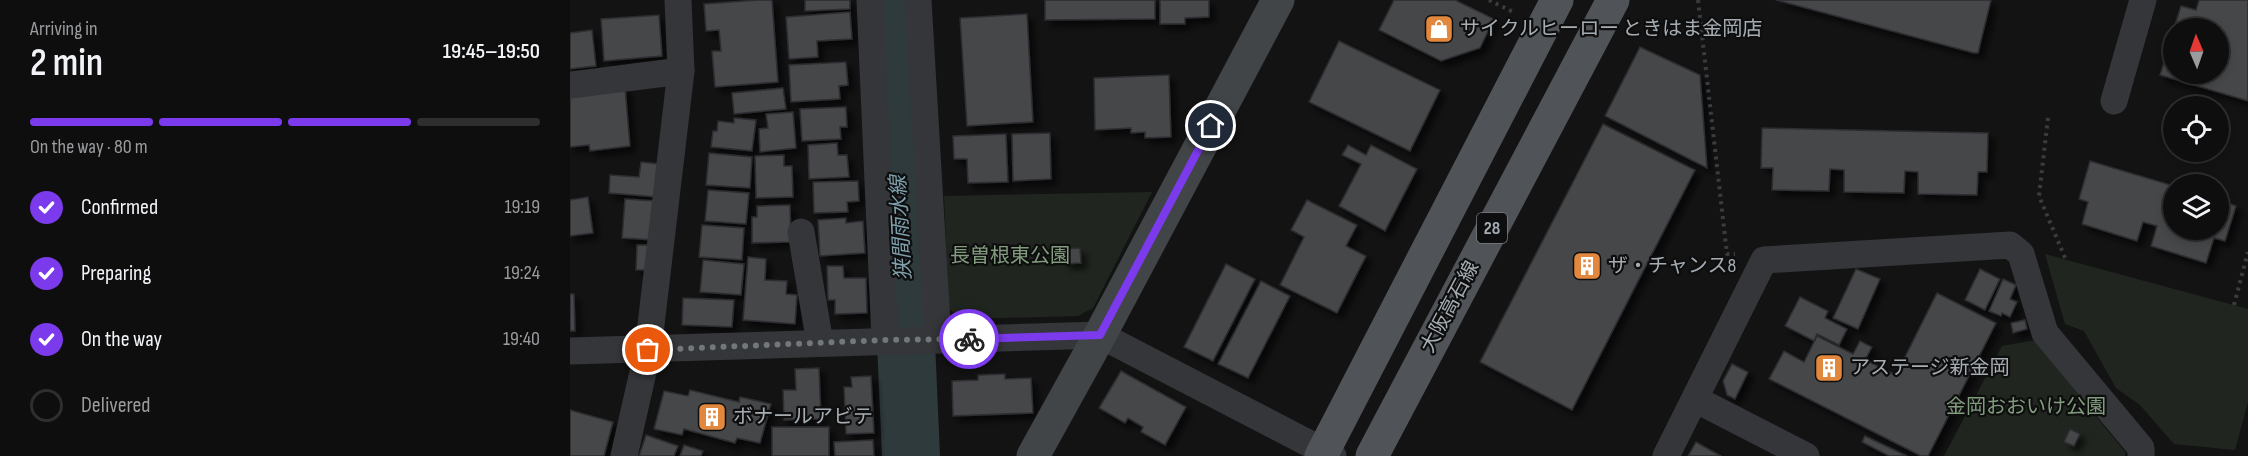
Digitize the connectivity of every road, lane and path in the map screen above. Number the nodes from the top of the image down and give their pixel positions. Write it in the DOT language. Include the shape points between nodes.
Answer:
graph roads {
  1 [pos="678,0"];
  2 [pos="870,0"];
  3 [pos="918,0"];
  4 [pos="1278,0"];
  5 [pos="1489,0"];
  6 [pos="1557,0"];
  7 [pos="1613,0"];
  8 [pos="1698,0"];
  9 [pos="2143,0"];
  10 [pos="1519,15"];
  11 [pos="681,71"];
  12 [pos="570,85"];
  13 [pos="2114,100"];
  14 [pos="2048,118"];
  15 [pos="801,232"];
  16 [pos="2248,252"];
  17 [pos="1764,260"];
  18 [pos="2066,260"];
  19 [pos="2234,305"];
  20 [pos="1100,335"];
  21 [pos="886,340"];
  22 [pos="937,340"];
  23 [pos="820,343"];
  24 [pos="648,350"];
  25 [pos="570,351"];
  26 [pos="1695,399"];
  27 [pos="1326,454"];
  28 [pos="624,456"];
  29 [pos="1033,456"];
  30 [pos="1372,456"];
  31 [pos="1665,456"];
  32 [pos="1806,456"];
  33 [pos="2141,456"];
  1 -- 11 [label="street"];
  2 -- 21 [label="street"];
  3 -- 22 [label="street"];
  4 -- 20 [label="street"];
  5 -- 10 [label="path"];
  6 -- 27 [label="main road, 28"];
  7 -- 30 [label="main road, 大阪高石線 / 28"];
  8 -- 17 [label="path" via="1727,254"];
  9 -- 13 [label="street"];
  11 -- 12 [label="street"];
  11 -- 24 [label="street"];
  14 -- 18 [label="path" via="2039,196"];
  15 -- 23 [label="street"];
  16 -- 19 [label="path"];
  17 -- 26 [label="street"];
  17 -- 33 [label="street" via="2010,245 2021,254 2046,333 2141,448"];
  20 -- 22 [label="street"];
  20 -- 27 [label="street"];
  20 -- 29 [label="street"];
  21 -- 22 [label="street"];
  21 -- 23 [label="street"];
  23 -- 24 [label="street"];
  24 -- 25 [label="street"];
  24 -- 28 [label="street"];
  26 -- 31 [label="street"];
  26 -- 32 [label="street"];
}
